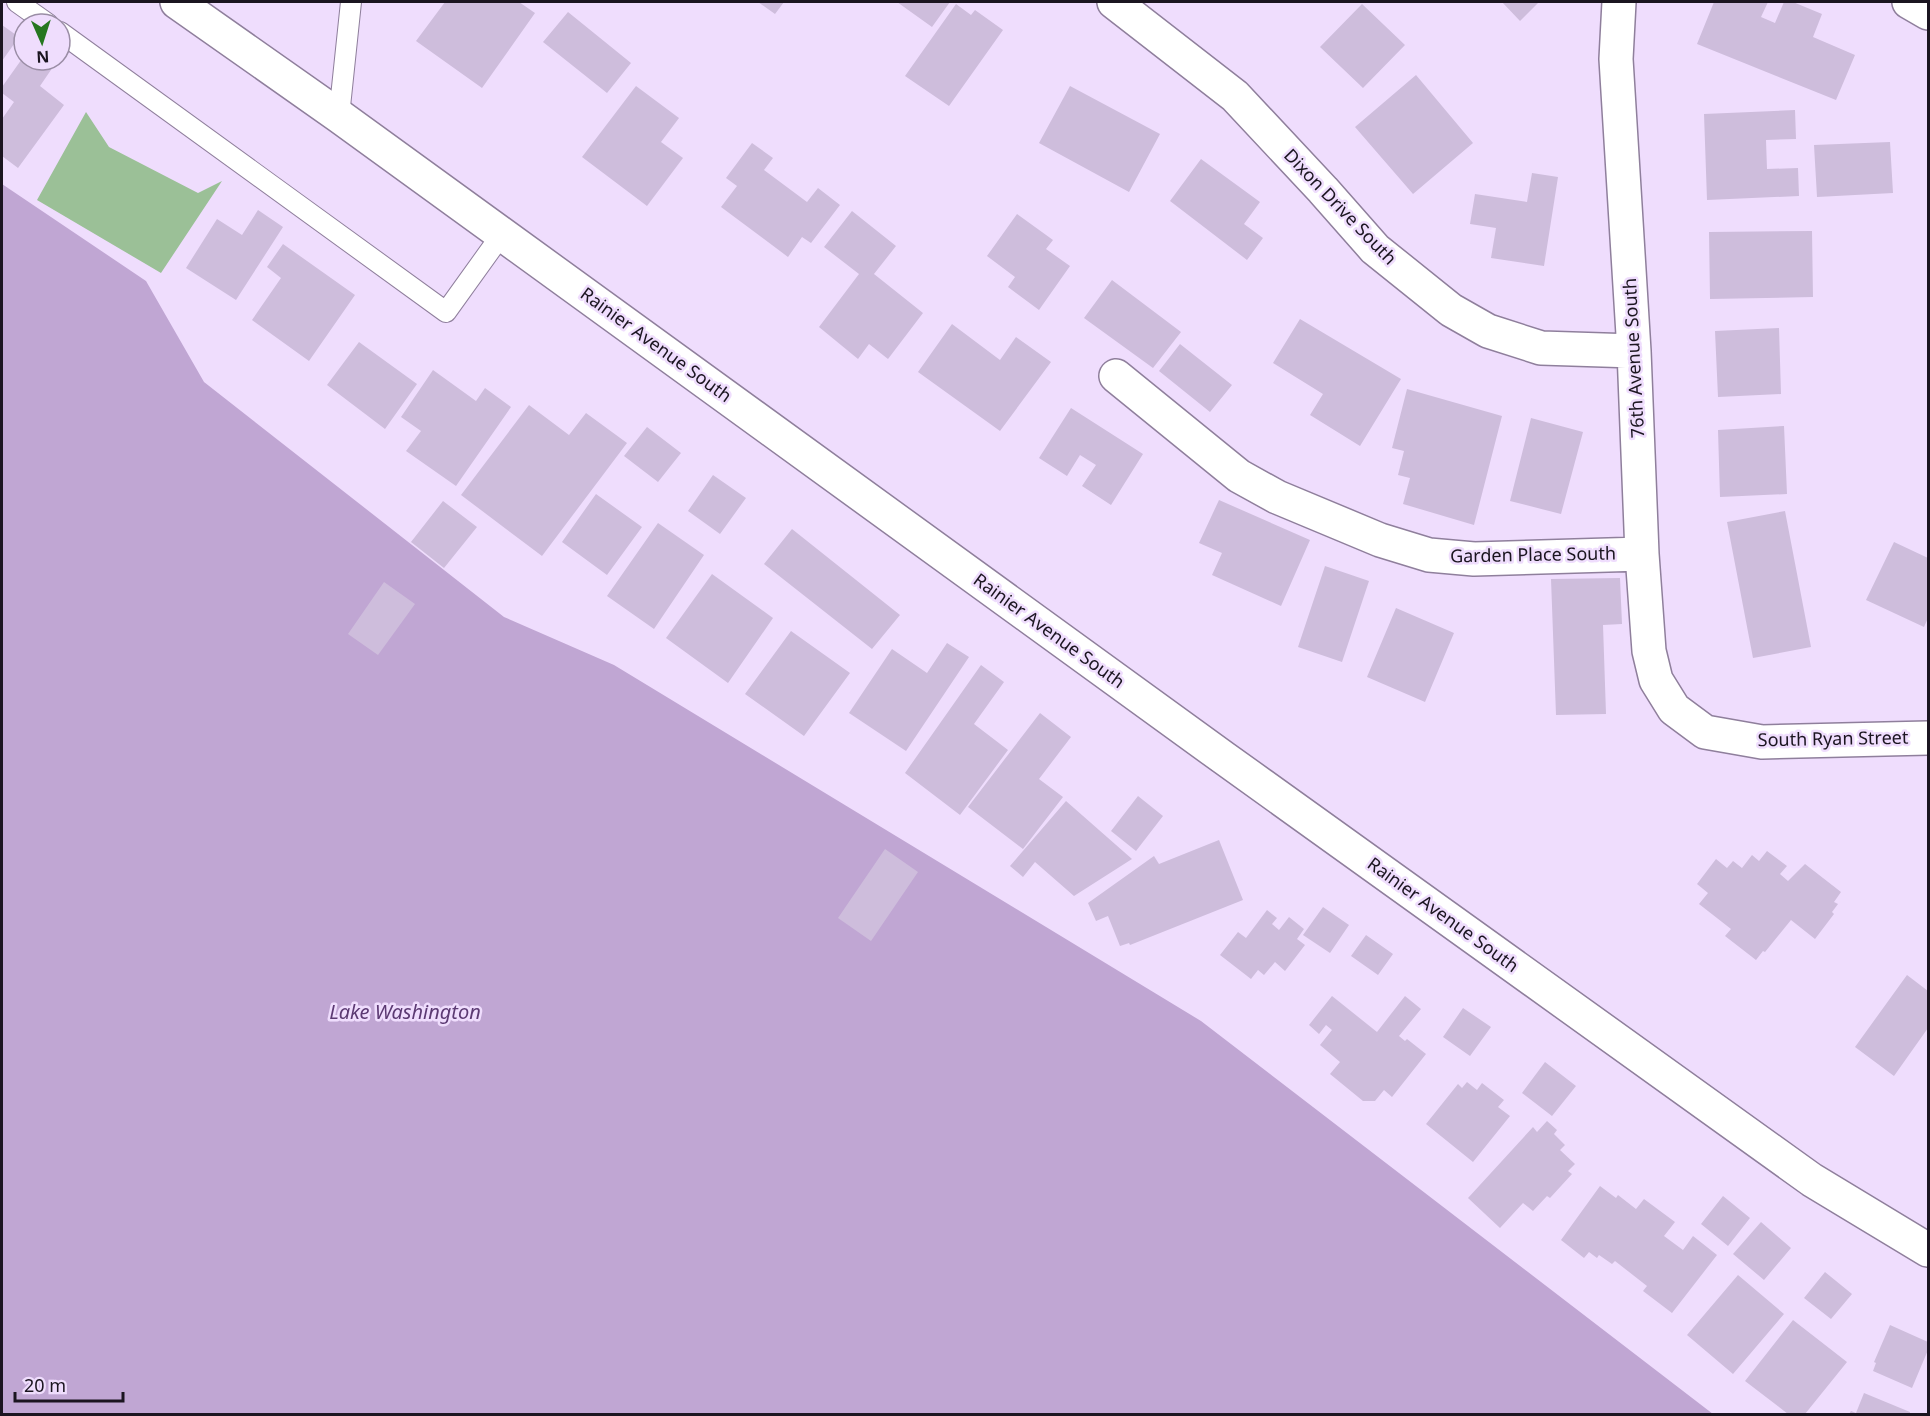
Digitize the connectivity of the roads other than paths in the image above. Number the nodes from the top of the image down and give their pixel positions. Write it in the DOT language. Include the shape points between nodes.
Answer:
graph roads {
  1 [pos="17,2"];
  2 [pos="177,2"];
  3 [pos="351,2"];
  4 [pos="1114,2"];
  5 [pos="1619,2"];
  6 [pos="1909,2"];
  7 [pos="31,12"];
  8 [pos="1929,13"];
  9 [pos="72,41"];
  10 [pos="339,116"];
  11 [pos="502,234"];
  12 [pos="1634,351"];
  13 [pos="1116,376"];
  14 [pos="1642,554"];
  15 [pos="1674,709"];
  16 [pos="1929,738"];
  17 [pos="1929,1250"];
  1 -- 7 [label="lane"];
  2 -- 10 [label="street, Rainier Avenue South"];
  3 -- 10 [label="lane"];
  4 -- 12 [label="street, Dixon Drive South" via="1235,96 1375,249 1450,310 1488,331 1541,348"];
  5 -- 12 [label="street, 76th Avenue South" via="1616,59"];
  6 -- 8 [label="street"];
  9 -- 11 [label="lane" via="446,312"];
  10 -- 11 [label="street, Rainier Avenue South"];
  11 -- 17 [label="street, Rainier Avenue South" via="1812,1180"];
  12 -- 14 [label="street, 76th Avenue South"];
  13 -- 14 [label="street, Garden Place South" via="1239,476 1277,497 1380,540 1429,555 1474,559"];
  14 -- 15 [label="street, 76th Avenue South" via="1649,651 1656,680"];
  15 -- 16 [label="street, South Ryan Street" via="1705,732 1762,742"];
}
